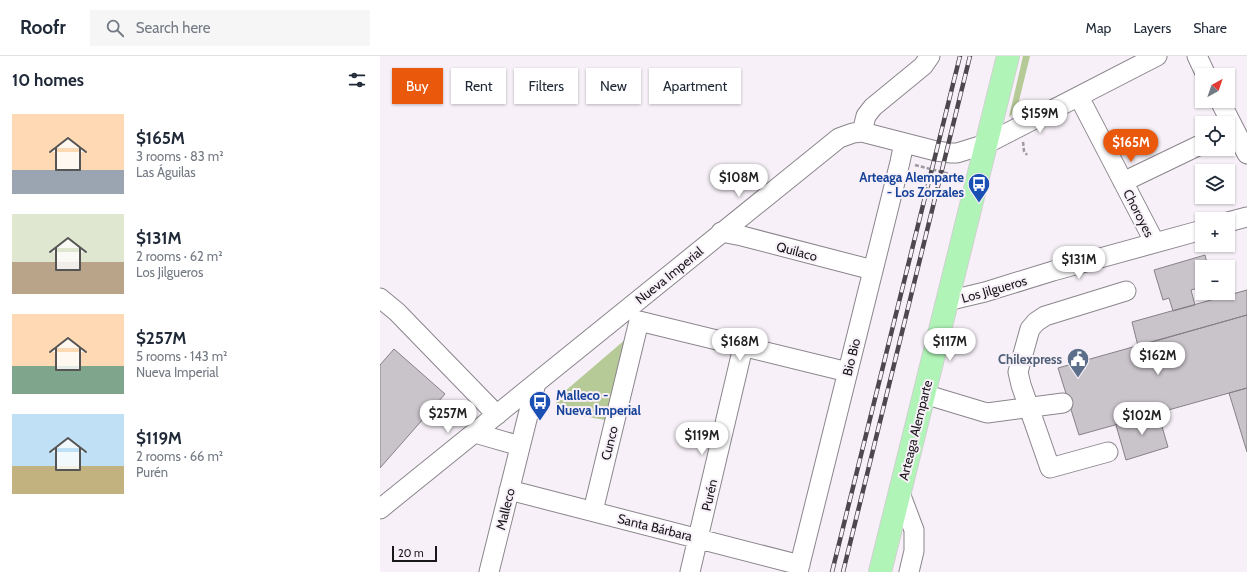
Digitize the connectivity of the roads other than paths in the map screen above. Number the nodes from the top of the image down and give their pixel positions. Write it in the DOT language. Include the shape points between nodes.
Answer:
graph roads {
  1 [pos="930,56"];
  2 [pos="1008,56"];
  3 [pos="1157,56"];
  4 [pos="1197,56"];
  5 [pos="1203,68"];
  6 [pos="1079,97"];
  7 [pos="1224,108"];
  8 [pos="1236,127"];
  9 [pos="862,132"];
  10 [pos="904,143"];
  11 [pos="986,144"];
  12 [pos="1195,147"];
  13 [pos="1247,154"];
  14 [pos="1123,182"];
  15 [pos="1247,217"];
  16 [pos="1235,220"];
  17 [pos="721,232"];
  18 [pos="1195,232"];
  19 [pos="1155,243"];
  20 [pos="873,270"];
  21 [pos="1126,291"];
  22 [pos="380,298"];
  23 [pos="947,302"];
  24 [pos="634,315"];
  25 [pos="743,347"];
  26 [pos="848,372"];
  27 [pos="536,383"];
  28 [pos="924,394"];
  29 [pos="1063,403"];
  30 [pos="1030,408"];
  31 [pos="497,415"];
  32 [pos="475,433"];
  33 [pos="520,446"];
  34 [pos="1108,452"];
  35 [pos="509,490"];
  36 [pos="900,493"];
  37 [pos="380,509"];
  38 [pos="593,511"];
  39 [pos="698,538"];
  40 [pos="799,568"];
  41 [pos="489,572"];
  42 [pos="690,572"];
  43 [pos="880,572"];
  44 [pos="909,572"];
  1 -- 9 [label="street" via="923,66 873,107 866,116"];
  2 -- 11 [label="main road, Arteaga Alemparte"];
  3 -- 6 [label="street, Nueva Imperial"];
  4 -- 5 [label="street"];
  6 -- 11 [label="street, Nueva Imperial"];
  6 -- 14 [label="street, Choroyes"];
  7 -- 8 [label="street"];
  8 -- 13 [label="street"];
  9 -- 10 [label="street, Nueva Imperial"];
  9 -- 17 [label="street, Nueva Imperial" via="846,134 833,142"];
  10 -- 11 [label="street, Nueva Imperial" via="951,154"];
  10 -- 20 [label="street, Bio Bio"];
  11 -- 23 [label="main road, Arteaga Alemparte"];
  12 -- 14 [label="street"];
  14 -- 19 [label="street, Choroyes"];
  15 -- 16 [label="street"];
  17 -- 20 [label="street, Quilaco"];
  17 -- 24 [label="street, Nueva Imperial"];
  18 -- 19 [label="street, Los Jilgueros"];
  19 -- 23 [label="street, Los Jilgueros"];
  20 -- 26 [label="street, Bio Bio"];
  21 -- 30 [label="street" via="1046,316 1030,329 1018,372"];
  22 -- 31 [label="street" via="397,312"];
  23 -- 28 [label="main road, Arteaga Alemparte"];
  24 -- 25 [label="street"];
  24 -- 27 [label="street, Nueva Imperial"];
  24 -- 38 [label="street, Cunco"];
  25 -- 26 [label="street"];
  25 -- 39 [label="street, Purén"];
  26 -- 40 [label="street, Bio Bio"];
  27 -- 31 [label="street, Nueva Imperial"];
  27 -- 33 [label="street, Malleco"];
  28 -- 30 [label="street" via="986,413"];
  28 -- 36 [label="main road, Arteaga Alemparte"];
  29 -- 30 [label="street"];
  30 -- 34 [label="street" via="1050,468"];
  31 -- 32 [label="street, Nueva Imperial"];
  32 -- 33 [label="street"];
  32 -- 37 [label="street, Nueva Imperial"];
  33 -- 35 [label="street, Malleco"];
  35 -- 38 [label="street, Santa Bárbara"];
  35 -- 41 [label="street, Malleco"];
  36 -- 43 [label="main road, Arteaga Alemparte"];
  36 -- 44 [label="street" via="914,530 914,551"];
  38 -- 39 [label="street, Santa Bárbara"];
  39 -- 40 [label="street, Santa Bárbara"];
  39 -- 42 [label="street, Purén"];
}
